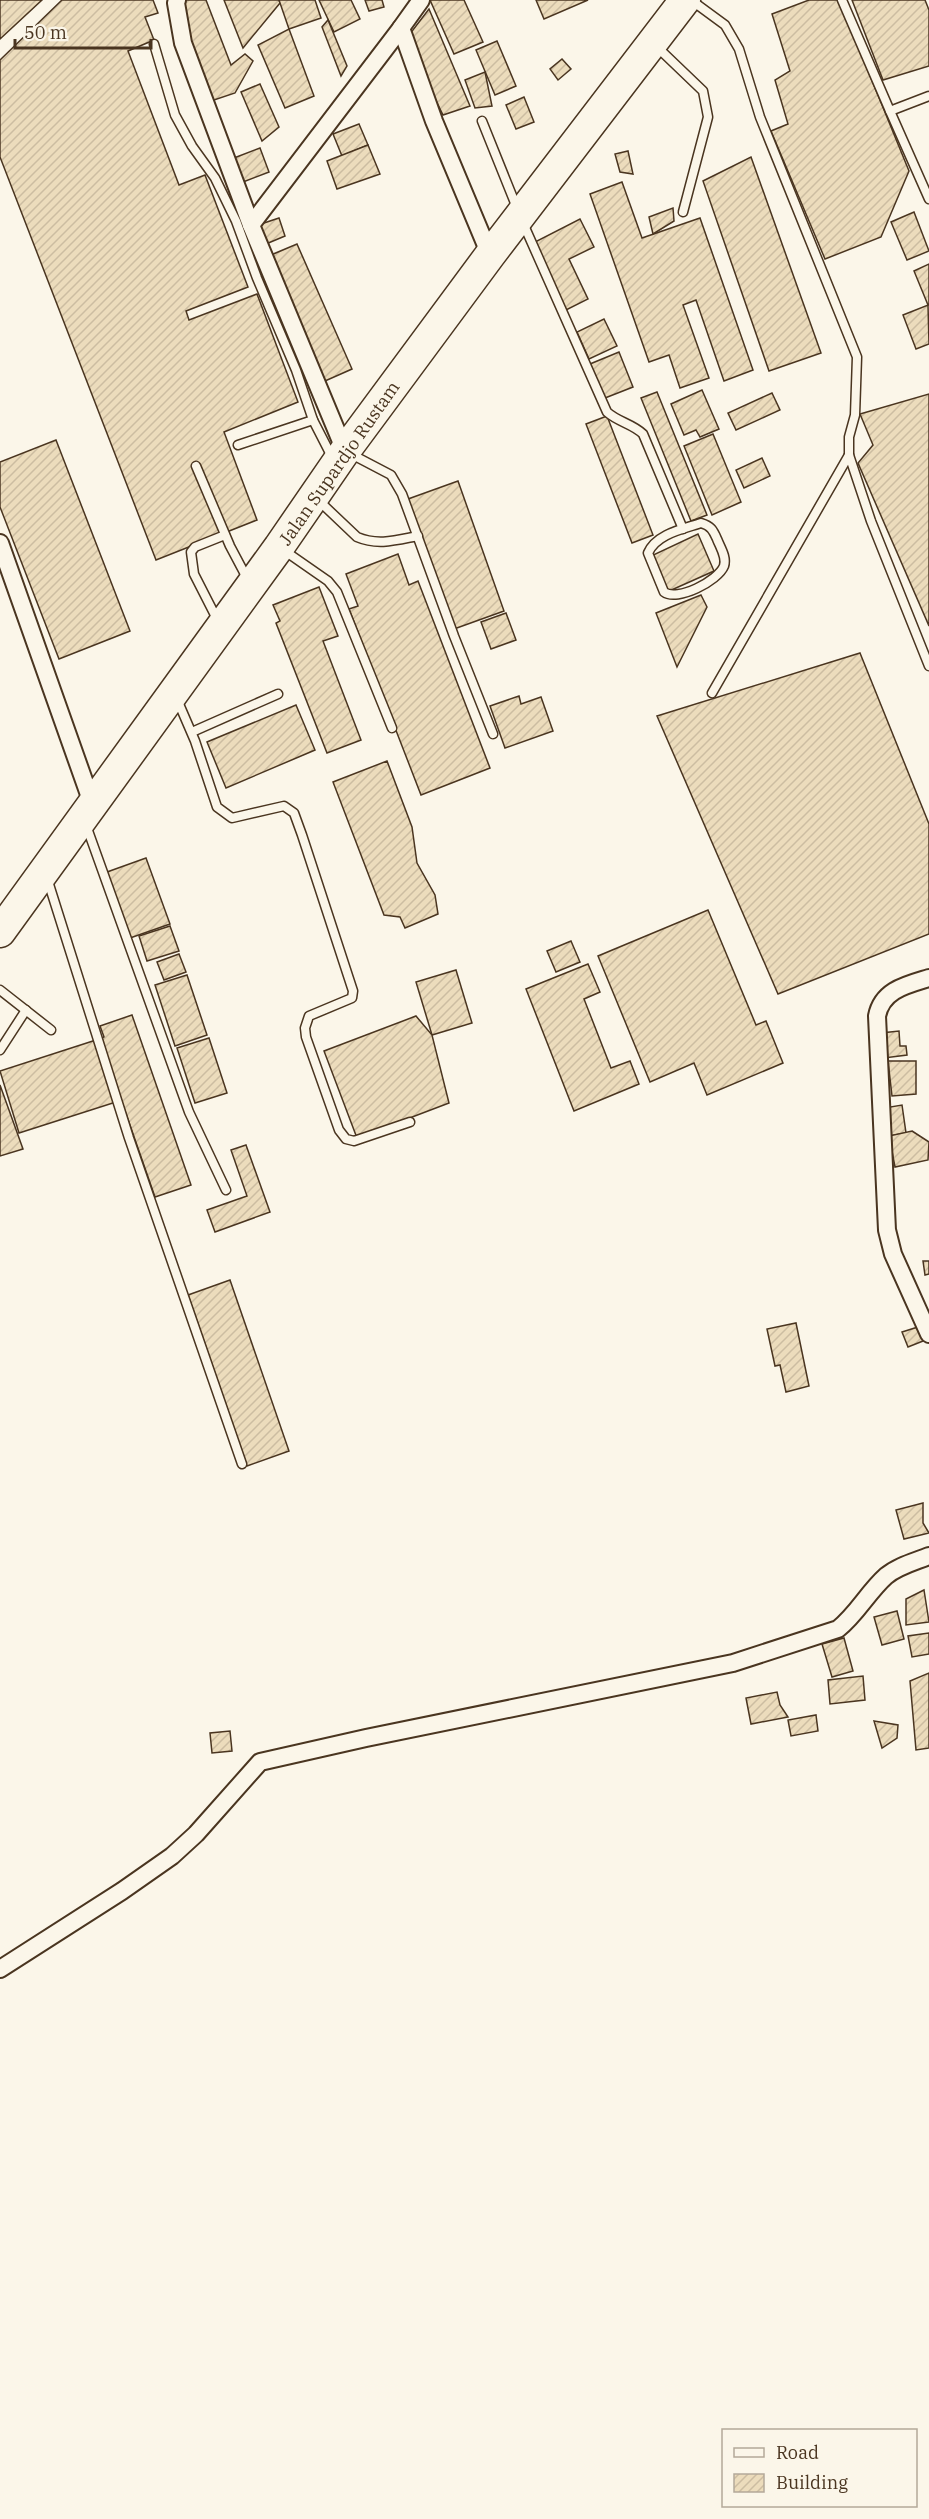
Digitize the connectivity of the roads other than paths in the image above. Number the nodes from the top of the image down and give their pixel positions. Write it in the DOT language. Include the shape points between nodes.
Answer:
graph roads {
  1 [pos="177,0"];
  2 [pos="421,0"];
  3 [pos="685,0"];
  4 [pos="691,0"];
  5 [pos="842,0"];
  6 [pos="401,28"];
  7 [pos="653,42"];
  8 [pos="154,44"];
  9 [pos="929,96"];
  10 [pos="890,111"];
  11 [pos="482,121"];
  12 [pos="929,199"];
  13 [pos="683,212"];
  14 [pos="520,217"];
  15 [pos="250,225"];
  16 [pos="490,255"];
  17 [pos="313,420"];
  18 [pos="238,445"];
  19 [pos="849,455"];
  20 [pos="341,458"];
  21 [pos="196,466"];
  22 [pos="314,496"];
  23 [pos="683,529"];
  24 [pos="225,535"];
  25 [pos="418,536"];
  26 [pos="0,543"];
  27 [pos="279,548"];
  28 [pos="251,586"];
  29 [pos="222,626"];
  30 [pos="929,666"];
  31 [pos="174,692"];
  32 [pos="712,693"];
  33 [pos="278,694"];
  34 [pos="392,728"];
  35 [pos="192,732"];
  36 [pos="493,734"];
  37 [pos="87,810"];
  38 [pos="45,872"];
  39 [pos="0,932"];
  40 [pos="929,978"];
  41 [pos="0,990"];
  42 [pos="26,1010"];
  43 [pos="51,1030"];
  44 [pos="0,1050"];
  45 [pos="410,1122"];
  46 [pos="226,1190"];
  47 [pos="929,1334"];
  48 [pos="242,1464"];
  49 [pos="929,1556"];
  50 [pos="0,1969"];
  1 -- 15 [label="street" via="183,43"];
  2 -- 6 [label="street"];
  3 -- 7 [label="highway, Jalan Supardjo Rustam"];
  4 -- 19 [label="lane" via="725,25 739,49 760,117 857,357"];
  5 -- 10 [label="lane"];
  6 -- 15 [label="street"];
  6 -- 16 [label="street" via="434,122"];
  7 -- 13 [label="lane" via="703,91 707,103 708,117"];
  7 -- 14 [label="highway, Jalan Supardjo Rustam"];
  8 -- 17 [label="lane" via="175,115 215,178 236,221"];
  9 -- 10 [label="lane"];
  10 -- 12 [label="lane"];
  11 -- 14 [label="lane"];
  14 -- 16 [label="highway, Jalan Supardjo Rustam"];
  14 -- 23 [label="lane" via="607,412 643,434"];
  15 -- 20 [label="street"];
  16 -- 20 [label="highway, Jalan Supardjo Rustam"];
  17 -- 18 [label="lane"];
  17 -- 20 [label="lane"];
  19 -- 30 [label="lane"];
  19 -- 32 [label="lane"];
  20 -- 22 [label="highway, Jalan Supardjo Rustam"];
  20 -- 25 [label="lane" via="391,475"];
  21 -- 24 [label="lane"];
  22 -- 25 [label="lane" via="357,537 384,543"];
  22 -- 27 [label="highway, Jalan Supardjo Rustam"];
  23 -- 23 [label="lane" via="701,523 713,530 725,559 724,567 696,588 669,596 648,553 652,544"];
  24 -- 28 [label="lane"];
  24 -- 29 [label="lane" via="191,552 194,574"];
  25 -- 36 [label="lane"];
  26 -- 37 [label="street"];
  27 -- 28 [label="highway, Jalan Supardjo Rustam"];
  27 -- 34 [label="lane" via="328,581 337,592"];
  28 -- 29 [label="highway, Jalan Supardjo Rustam"];
  29 -- 31 [label="highway, Jalan Supardjo Rustam"];
  31 -- 35 [label="lane"];
  31 -- 37 [label="highway, Jalan Supardjo Rustam"];
  33 -- 35 [label="lane"];
  35 -- 45 [label="lane" via="217,807 232,818 284,806 294,813 353,991 352,998 309,1016 305,1028 339,1130 346,1139 354,1141"];
  37 -- 38 [label="highway, Jalan Supardjo Rustam"];
  37 -- 46 [label="lane" via="189,1112"];
  38 -- 39 [label="highway, Jalan Supardjo Rustam"];
  38 -- 48 [label="lane" via="129,1138"];
  40 -- 47 [label="street" via="889,994 879,1005 877,1016 886,1230"];
  41 -- 42 [label="lane"];
  42 -- 43 [label="lane"];
  42 -- 44 [label="lane"];
  49 -- 50 [label="street" via="887,1576 838,1629 733,1663 260,1762 172,1856"];
}
